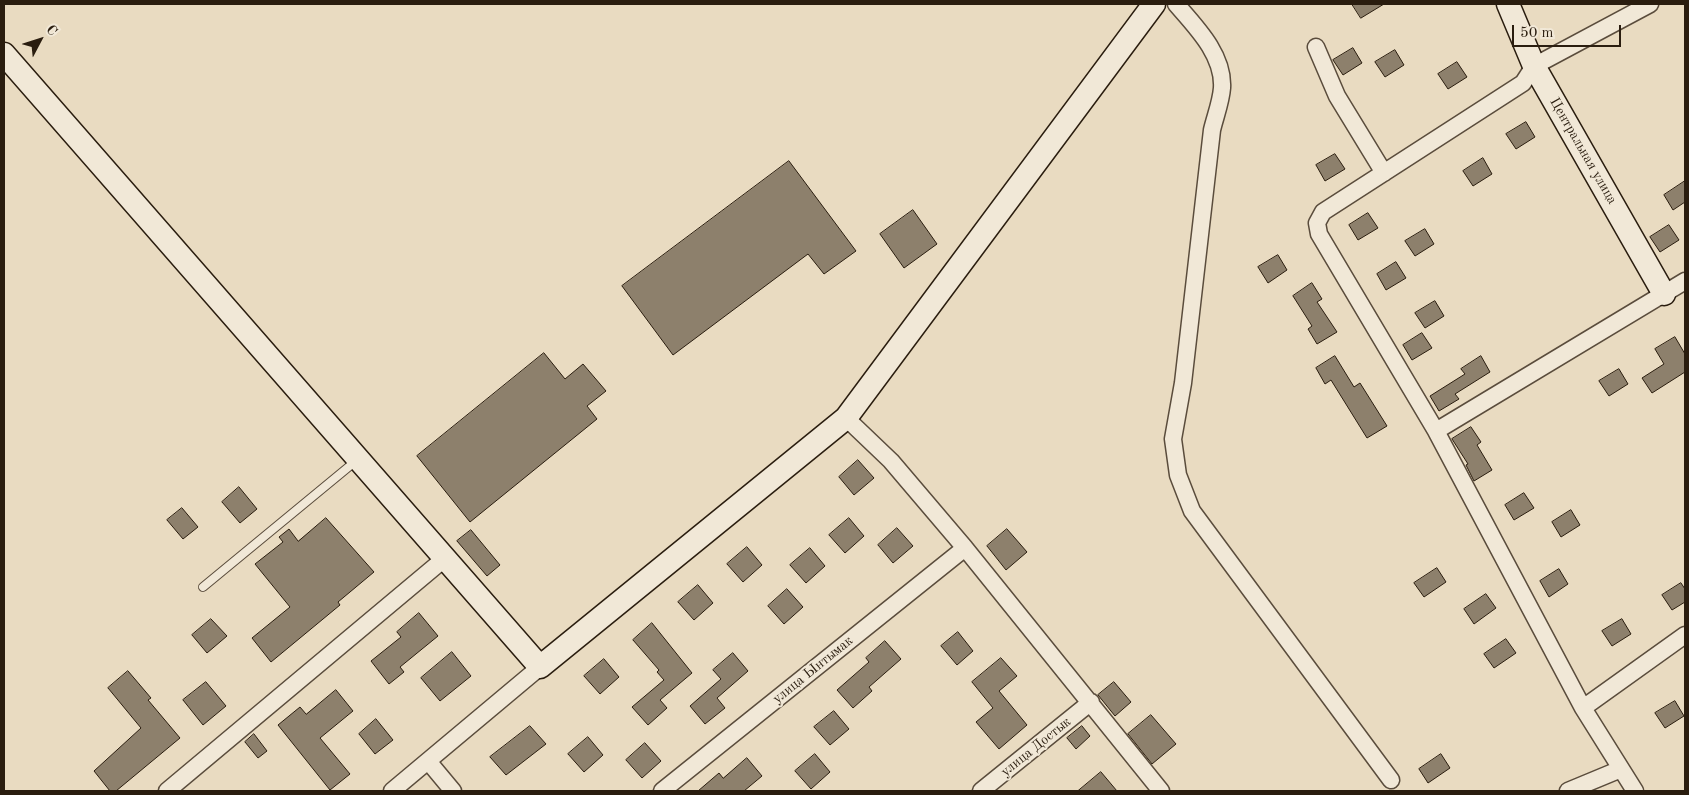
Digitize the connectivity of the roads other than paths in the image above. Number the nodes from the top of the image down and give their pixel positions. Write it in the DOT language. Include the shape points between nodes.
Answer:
graph roads {
  1 [pos="1154,4"];
  2 [pos="1176,4"];
  3 [pos="1508,4"];
  4 [pos="1650,4"];
  5 [pos="1316,47"];
  6 [pos="4,54"];
  7 [pos="1534,66"];
  8 [pos="1384,173"];
  9 [pos="1685,281"];
  10 [pos="1664,294"];
  11 [pos="846,418"];
  12 [pos="1436,431"];
  13 [pos="358,458"];
  14 [pos="965,548"];
  15 [pos="444,559"];
  16 [pos="203,587"];
  17 [pos="1685,635"];
  18 [pos="540,667"];
  19 [pos="1090,702"];
  20 [pos="1583,708"];
  21 [pos="428,761"];
  22 [pos="1621,768"];
  23 [pos="1391,780"];
  24 [pos="167,791"];
  25 [pos="392,791"];
  26 [pos="452,791"];
  27 [pos="662,791"];
  28 [pos="981,791"];
  29 [pos="1161,791"];
  30 [pos="1568,791"];
  31 [pos="1635,791"];
  1 -- 11 [label="street"];
  2 -- 23 [label="street" via="1210,48 1219,67 1222,89 1212,130 1183,383 1173,439 1178,475 1192,511"];
  3 -- 7 [label="street, Центральная улица"];
  4 -- 7 [label="street"];
  5 -- 8 [label="street" via="1337,96"];
  6 -- 13 [label="street"];
  7 -- 8 [label="street" via="1523,83"];
  7 -- 10 [label="street, Центральная улица"];
  8 -- 12 [label="street" via="1323,212 1317,223 1319,234"];
  9 -- 10 [label="street"];
  10 -- 12 [label="street"];
  11 -- 14 [label="street" via="891,461"];
  11 -- 18 [label="street"];
  12 -- 20 [label="street"];
  13 -- 15 [label="street"];
  13 -- 16 [label="lane"];
  14 -- 19 [label="street"];
  14 -- 27 [label="street, улица Ынтымак"];
  15 -- 18 [label="street"];
  15 -- 24 [label="street"];
  17 -- 20 [label="street"];
  18 -- 21 [label="street"];
  19 -- 28 [label="street, улица Достык"];
  19 -- 29 [label="street"];
  20 -- 22 [label="street"];
  21 -- 25 [label="street"];
  21 -- 26 [label="street"];
  22 -- 30 [label="street"];
  22 -- 31 [label="street"];
}
